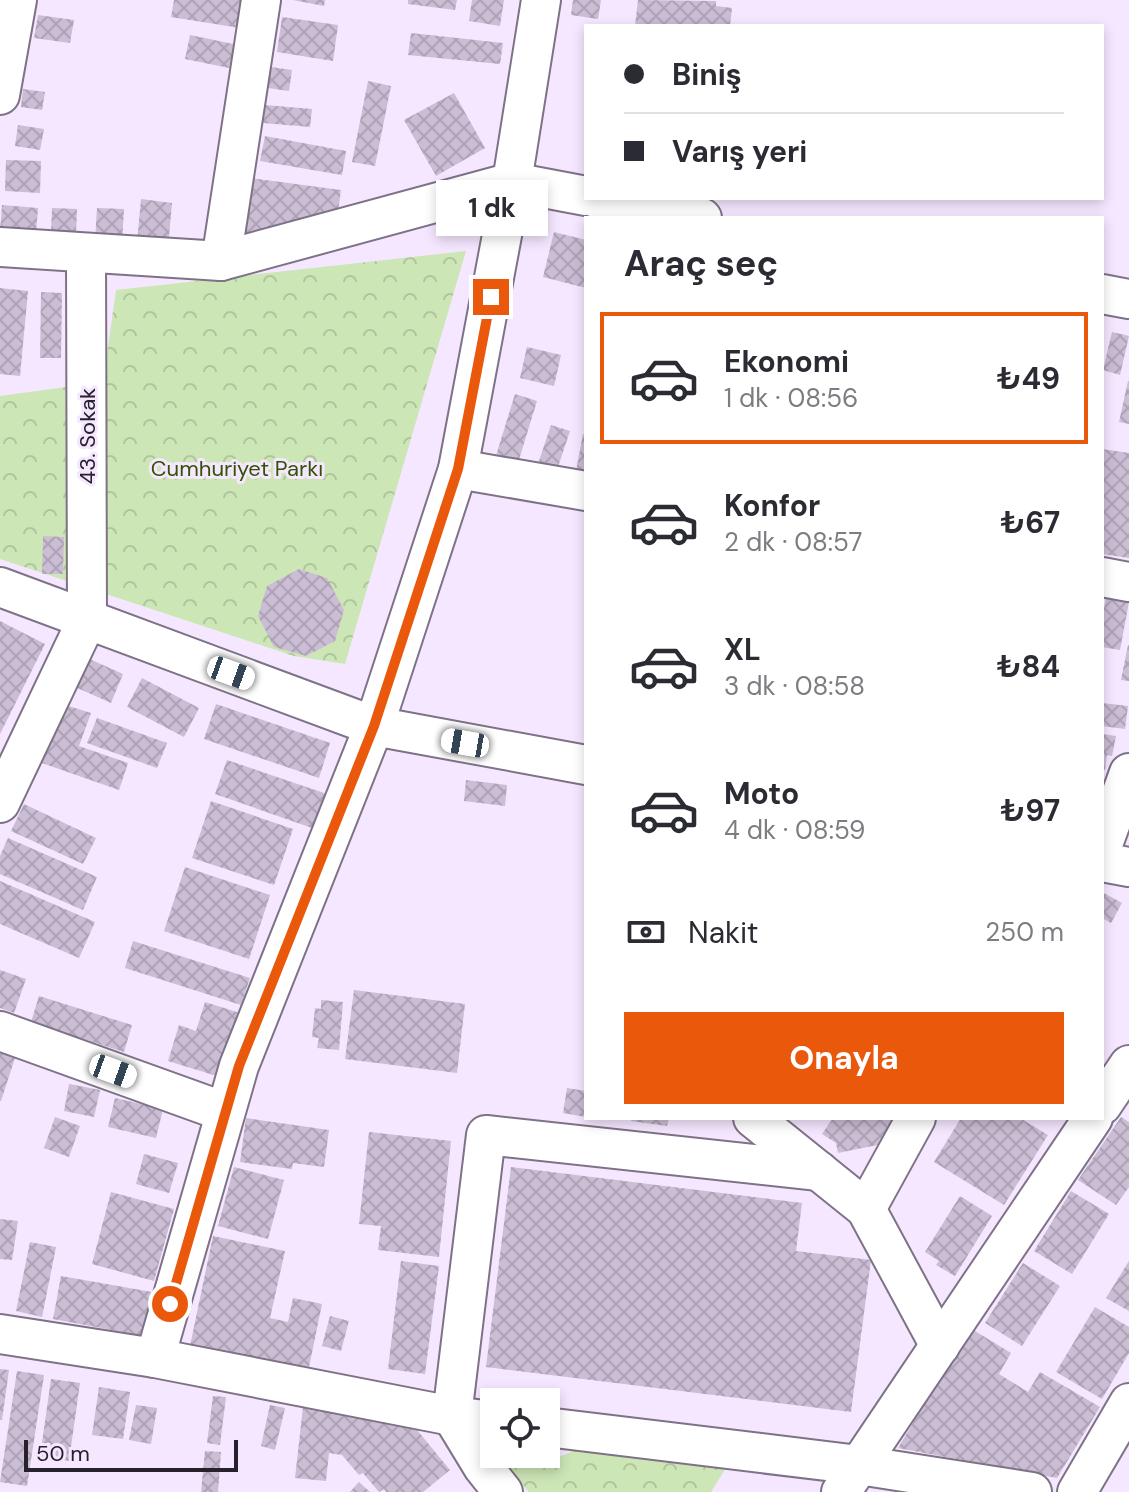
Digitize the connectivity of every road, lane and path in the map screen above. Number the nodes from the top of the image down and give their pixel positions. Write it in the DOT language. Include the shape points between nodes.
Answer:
graph roads {
  1 [pos="17,0"];
  2 [pos="261,0"];
  3 [pos="541,0"];
  4 [pos="0,95"];
  5 [pos="512,182"];
  6 [pos="584,196"];
  7 [pos="607,200"];
  8 [pos="691,216"];
  9 [pos="0,247"];
  10 [pos="86,253"];
  11 [pos="221,261"];
  12 [pos="1104,294"];
  13 [pos="1129,299"];
  14 [pos="458,469"];
  15 [pos="584,491"];
  16 [pos="1104,577"];
  17 [pos="1129,582"];
  18 [pos="0,587"];
  19 [pos="87,620"];
  20 [pos="374,726"];
  21 [pos="584,765"];
  22 [pos="1129,773"];
  23 [pos="0,803"];
  24 [pos="1104,842"];
  25 [pos="1104,862"];
  26 [pos="1129,867"];
  27 [pos="0,1031"];
  28 [pos="1129,1065"];
  29 [pos="1104,1102"];
  30 [pos="225,1112"];
  31 [pos="755,1120"];
  32 [pos="915,1120"];
  33 [pos="1092,1120"];
  34 [pos="819,1171"];
  35 [pos="866,1209"];
  36 [pos="0,1334"];
  37 [pos="940,1346"];
  38 [pos="155,1358"];
  39 [pos="1129,1403"];
  40 [pos="452,1416"];
  41 [pos="480,1419"];
  42 [pos="560,1429"];
  43 [pos="850,1479"];
  44 [pos="483,1484"];
  45 [pos="1032,1492"];
  46 [pos="1077,1492"];
  1 -- 4 [label="street"];
  2 -- 11 [label="street"];
  3 -- 5 [label="street"];
  5 -- 6 [label="street"];
  5 -- 11 [label="street"];
  5 -- 14 [label="street"];
  7 -- 8 [label="street"];
  9 -- 10 [label="street"];
  10 -- 11 [label="street"];
  10 -- 19 [label="street, 43. Sokak"];
  12 -- 13 [label="street"];
  14 -- 15 [label="street"];
  14 -- 20 [label="street"];
  16 -- 17 [label="street"];
  18 -- 19 [label="street"];
  19 -- 20 [label="street"];
  19 -- 23 [label="street"];
  20 -- 21 [label="street"];
  20 -- 30 [label="street"];
  22 -- 24 [label="street"];
  25 -- 26 [label="street"];
  27 -- 30 [label="street"];
  28 -- 29 [label="street"];
  30 -- 38 [label="street"];
  31 -- 34 [label="street"];
  32 -- 35 [label="street"];
  33 -- 37 [label="street"];
  34 -- 35 [label="street"];
  34 -- 40 [label="street" via="486,1135"];
  35 -- 37 [label="street"];
  36 -- 38 [label="street"];
  37 -- 43 [label="street"];
  38 -- 40 [label="street"];
  39 -- 46 [label="street"];
  40 -- 41 [label="street"];
  40 -- 44 [label="street"];
  42 -- 43 [label="street"];
  43 -- 45 [label="street"];
}
